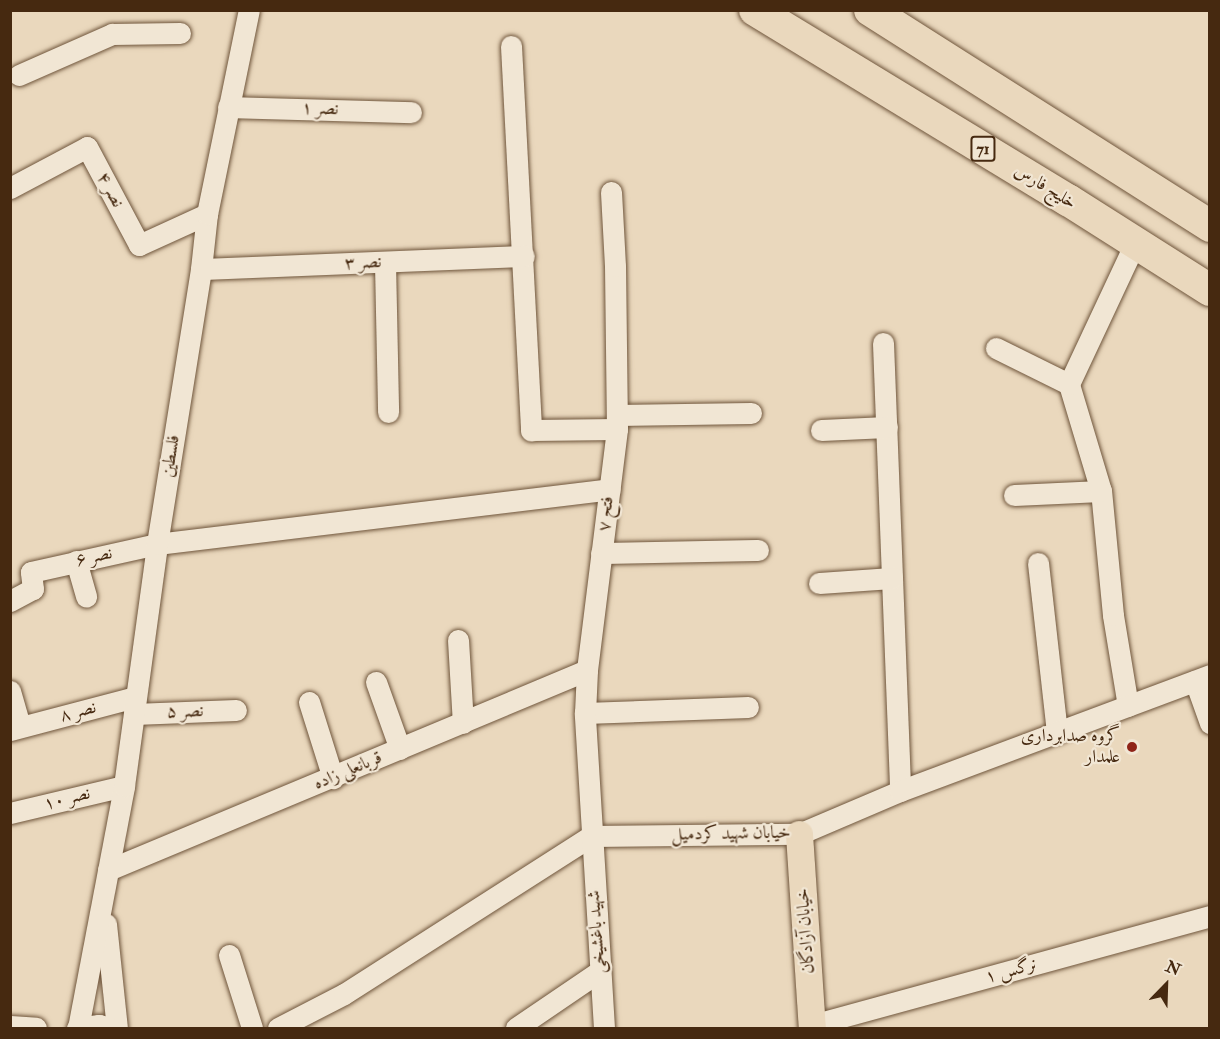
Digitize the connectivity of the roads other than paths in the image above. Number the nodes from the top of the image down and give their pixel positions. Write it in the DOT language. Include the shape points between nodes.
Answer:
graph roads {
  1 [pos="249,10"];
  2 [pos="755,10"];
  3 [pos="870,10"];
  4 [pos="180,33"];
  5 [pos="511,46"];
  6 [pos="13,72"];
  7 [pos="228,106"];
  8 [pos="411,112"];
  9 [pos="10,188"];
  10 [pos="611,192"];
  11 [pos="207,214"];
  12 [pos="1209,226"];
  13 [pos="1135,243"];
  14 [pos="524,256"];
  15 [pos="385,263"];
  16 [pos="201,269"];
  17 [pos="1209,290"];
  18 [pos="883,343"];
  19 [pos="996,348"];
  20 [pos="1069,384"];
  21 [pos="388,412"];
  22 [pos="751,413"];
  23 [pos="617,422"];
  24 [pos="887,428"];
  25 [pos="821,430"];
  26 [pos="609,489"];
  27 [pos="1101,491"];
  28 [pos="1014,495"];
  29 [pos="157,544"];
  30 [pos="758,550"];
  31 [pos="601,553"];
  32 [pos="76,561"];
  33 [pos="1038,563"];
  34 [pos="892,578"];
  35 [pos="819,583"];
  36 [pos="86,597"];
  37 [pos="10,601"];
  38 [pos="458,640"];
  39 [pos="587,670"];
  40 [pos="1202,678"];
  41 [pos="376,682"];
  42 [pos="10,691"];
  43 [pos="309,702"];
  44 [pos="134,705"];
  45 [pos="1128,706"];
  46 [pos="748,707"];
  47 [pos="236,710"];
  48 [pos="585,713"];
  49 [pos="463,723"];
  50 [pos="1209,723"];
  51 [pos="16,728"];
  52 [pos="1057,733"];
  53 [pos="400,749"];
  54 [pos="333,778"];
  55 [pos="124,786"];
  56 [pos="900,791"];
  57 [pos="10,813"];
  58 [pos="799,834"];
  59 [pos="591,836"];
  60 [pos="108,870"];
  61 [pos="104,903"];
  62 [pos="1209,916"];
  63 [pos="229,955"];
  64 [pos="600,971"];
  65 [pos="10,1026"];
  66 [pos="812,1027"];
  67 [pos="78,1028"];
  68 [pos="36,1029"];
  69 [pos="110,1029"];
  70 [pos="117,1029"];
  71 [pos="252,1029"];
  72 [pos="278,1029"];
  73 [pos="516,1029"];
  74 [pos="604,1029"];
  1 -- 7 [label="street, فلسطین"];
  2 -- 13 [label="highway, خلیج فارس / 71"];
  3 -- 12 [label="highway"];
  4 -- 6 [label="street" via="112,34"];
  5 -- 14 [label="street"];
  7 -- 8 [label="street, نصر ۱"];
  7 -- 11 [label="street, فلسطین"];
  9 -- 11 [label="street, نصر ۴" via="87,147 139,245"];
  10 -- 23 [label="street, فتح ۷"];
  11 -- 16 [label="street, فلسطین"];
  13 -- 17 [label="highway, خلیج فارس / 71"];
  13 -- 20 [label="street"];
  14 -- 15 [label="street, نصر ۳"];
  14 -- 23 [label="street" via="531,430"];
  15 -- 16 [label="street, نصر ۳"];
  15 -- 21 [label="street"];
  16 -- 29 [label="street, فلسطین"];
  18 -- 24 [label="street"];
  19 -- 20 [label="street"];
  20 -- 27 [label="street"];
  22 -- 23 [label="street"];
  23 -- 26 [label="street, فتح ۷"];
  24 -- 25 [label="street"];
  24 -- 34 [label="street"];
  26 -- 29 [label="street, نصر ۶"];
  26 -- 31 [label="street, فتح ۷"];
  27 -- 28 [label="street"];
  27 -- 45 [label="street" via="1113,615"];
  29 -- 32 [label="street, نصر ۶"];
  29 -- 44 [label="street, فلسطین"];
  30 -- 31 [label="street"];
  31 -- 39 [label="street, فتح ۷"];
  32 -- 36 [label="street"];
  32 -- 37 [label="street, نصر ۶" via="31,572 33,589"];
  33 -- 52 [label="street"];
  34 -- 35 [label="street"];
  34 -- 56 [label="street"];
  38 -- 49 [label="street"];
  39 -- 48 [label="street, فتح ۷"];
  39 -- 49 [label="street, قربانعلی زاده"];
  40 -- 45 [label="street, خیابان شهید کردمیل"];
  40 -- 50 [label="street"];
  41 -- 53 [label="street"];
  42 -- 51 [label="street"];
  43 -- 54 [label="street"];
  44 -- 47 [label="street, نصر ۵"];
  44 -- 51 [label="street, نصر ۸"];
  44 -- 55 [label="street, فلسطین"];
  45 -- 52 [label="street, خیابان شهید کردمیل"];
  46 -- 48 [label="street"];
  48 -- 59 [label="street, فتح ۷"];
  49 -- 53 [label="street, قربانعلی زاده"];
  52 -- 56 [label="street, خیابان شهید کردمیل"];
  53 -- 54 [label="street, قربانعلی زاده"];
  54 -- 60 [label="street, قربانعلی زاده"];
  55 -- 57 [label="street, نصر ۱۰"];
  55 -- 60 [label="street, فلسطین"];
  56 -- 58 [label="street, خیابان شهید کردمیل"];
  58 -- 59 [label="street, خیابان شهید کردمیل"];
  58 -- 66 [label="main road, خیابان آزادگان"];
  59 -- 64 [label="street, شهید باغشیخی"];
  59 -- 72 [label="street" via="344,994"];
  60 -- 61 [label="street, فلسطین"];
  61 -- 67 [label="street"];
  61 -- 70 [label="street"];
  62 -- 66 [label="street, نرگس ۱"];
  63 -- 71 [label="street"];
  64 -- 73 [label="street"];
  64 -- 74 [label="street, شهید باغشیخی"];
  65 -- 68 [label="street"];
  67 -- 69 [label="street" via="99,1024"];
}
